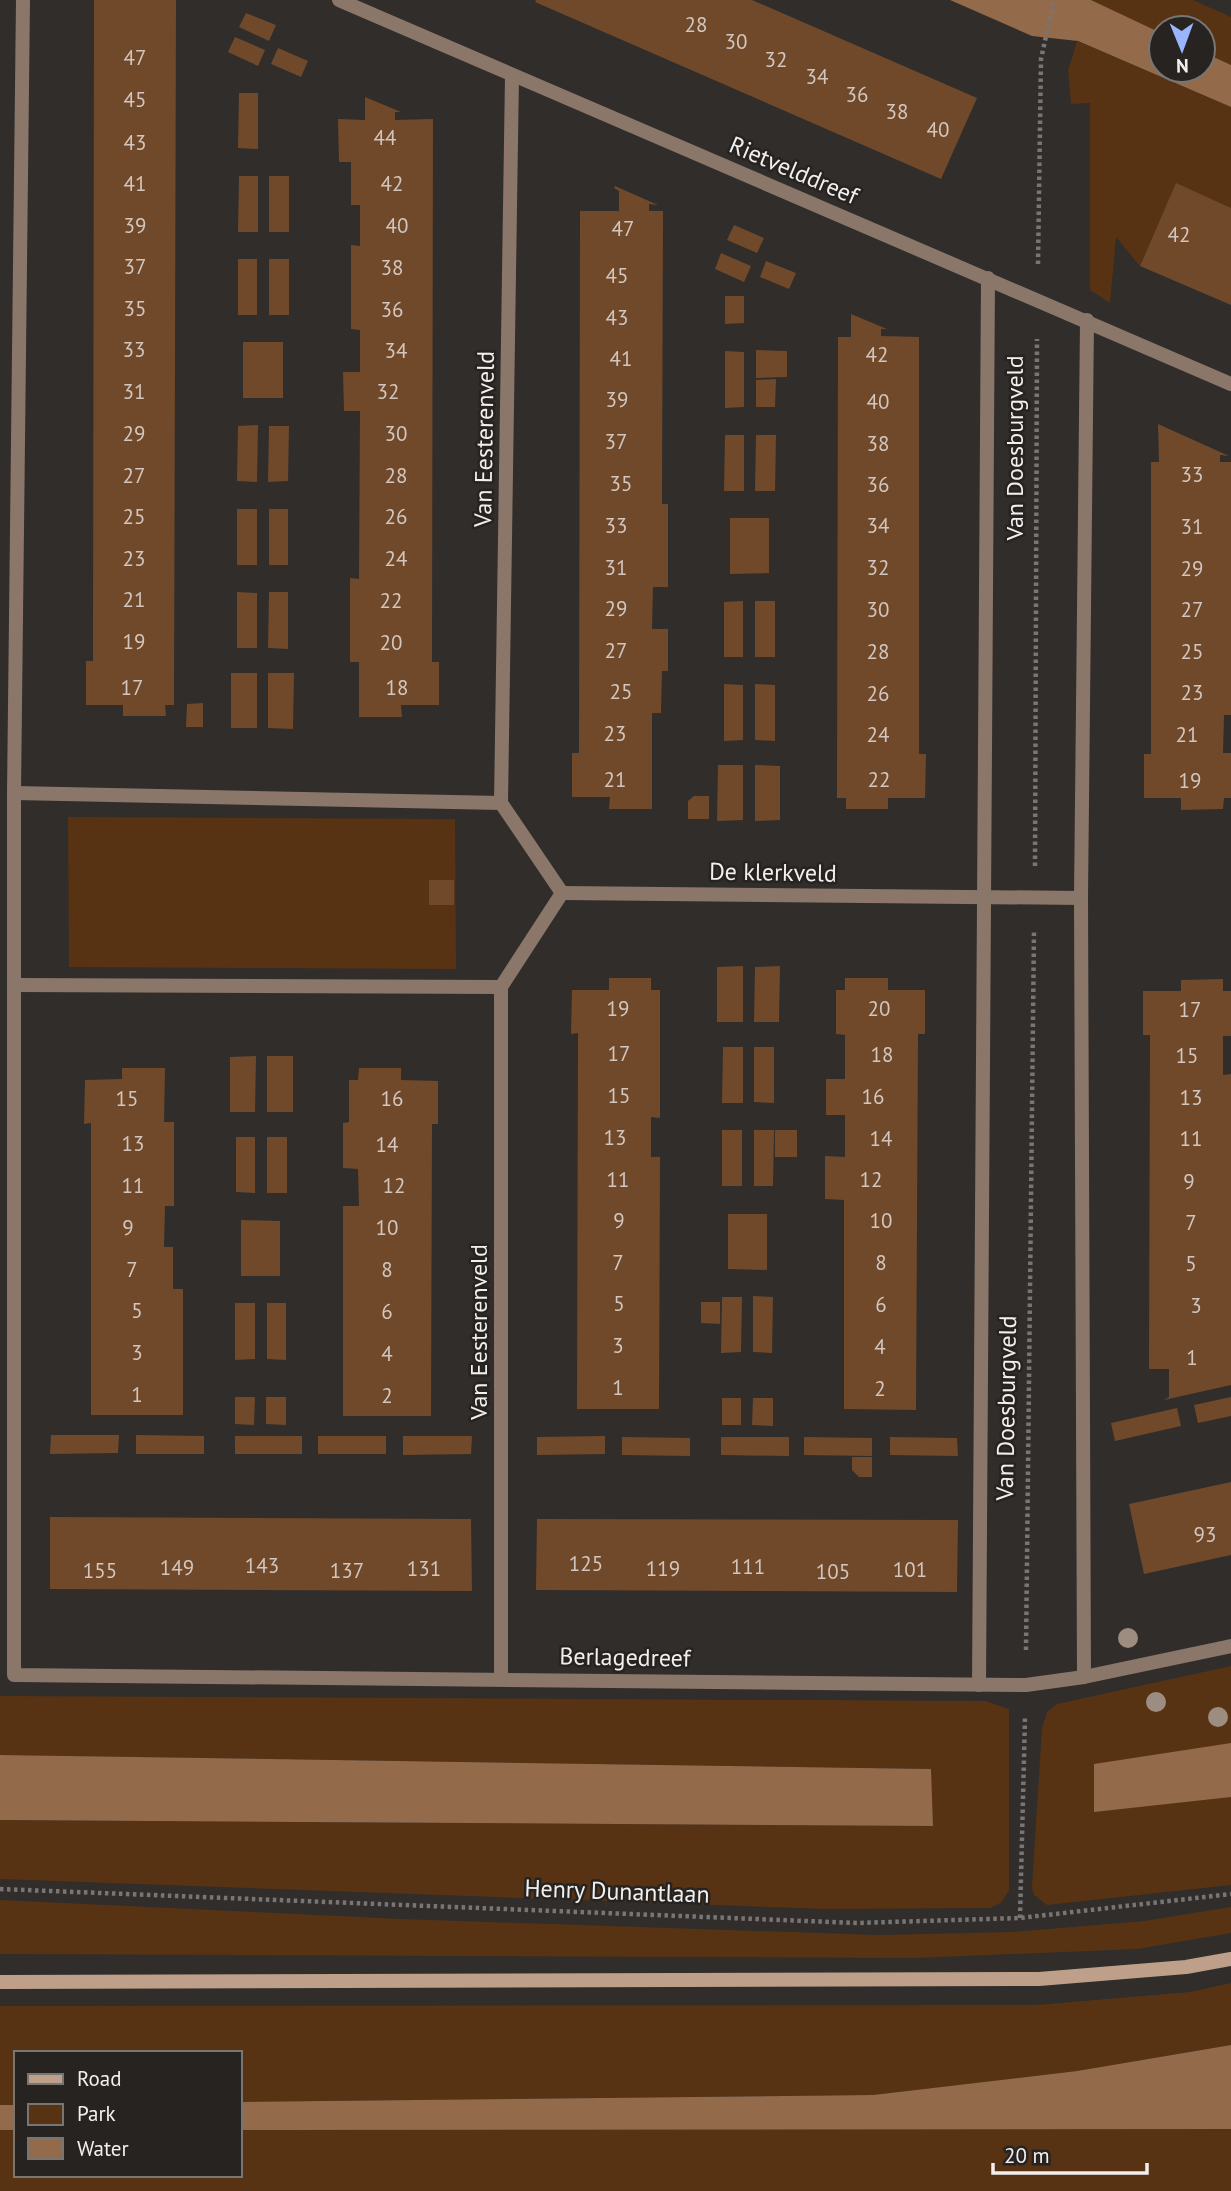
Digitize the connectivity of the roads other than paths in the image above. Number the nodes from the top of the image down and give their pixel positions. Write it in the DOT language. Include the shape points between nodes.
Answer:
graph roads {
  1 [pos="23,0"];
  2 [pos="339,0"];
  3 [pos="512,75"];
  4 [pos="988,278"];
  5 [pos="1087,320"];
  6 [pos="1231,384"];
  7 [pos="14,793"];
  8 [pos="501,803"];
  9 [pos="562,893"];
  10 [pos="983,897"];
  11 [pos="1081,898"];
  12 [pos="16,985"];
  13 [pos="501,987"];
  14 [pos="1231,1646"];
  15 [pos="1084,1677"];
  16 [pos="501,1678"];
  17 [pos="979,1685"];
  18 [pos="1231,1959"];
  19 [pos="0,1982"];
  1 -- 7 [label="street"];
  2 -- 3 [label="street, Rietvelddreef"];
  3 -- 4 [label="street, Rietvelddreef"];
  3 -- 8 [label="street, Van Eesterenveld"];
  4 -- 5 [label="street, Rietvelddreef"];
  4 -- 10 [label="street, Van Doesburgveld"];
  5 -- 6 [label="street, Rietvelddreef"];
  5 -- 11 [label="street"];
  7 -- 8 [label="street"];
  7 -- 12 [label="street"];
  8 -- 9 [label="street"];
  9 -- 10 [label="street, De klerkveld"];
  9 -- 13 [label="street"];
  10 -- 11 [label="street"];
  10 -- 17 [label="street, Van Doesburgveld"];
  11 -- 15 [label="street"];
  12 -- 13 [label="street"];
  12 -- 16 [label="street, Berlagedreef" via="14,1675"];
  13 -- 16 [label="street, Van Eesterenveld"];
  14 -- 15 [label="street, Berlagedreef"];
  15 -- 17 [label="street, Berlagedreef" via="1026,1685"];
  16 -- 17 [label="street, Berlagedreef"];
  18 -- 19 [label="main road" via="1039,1979"];
}
